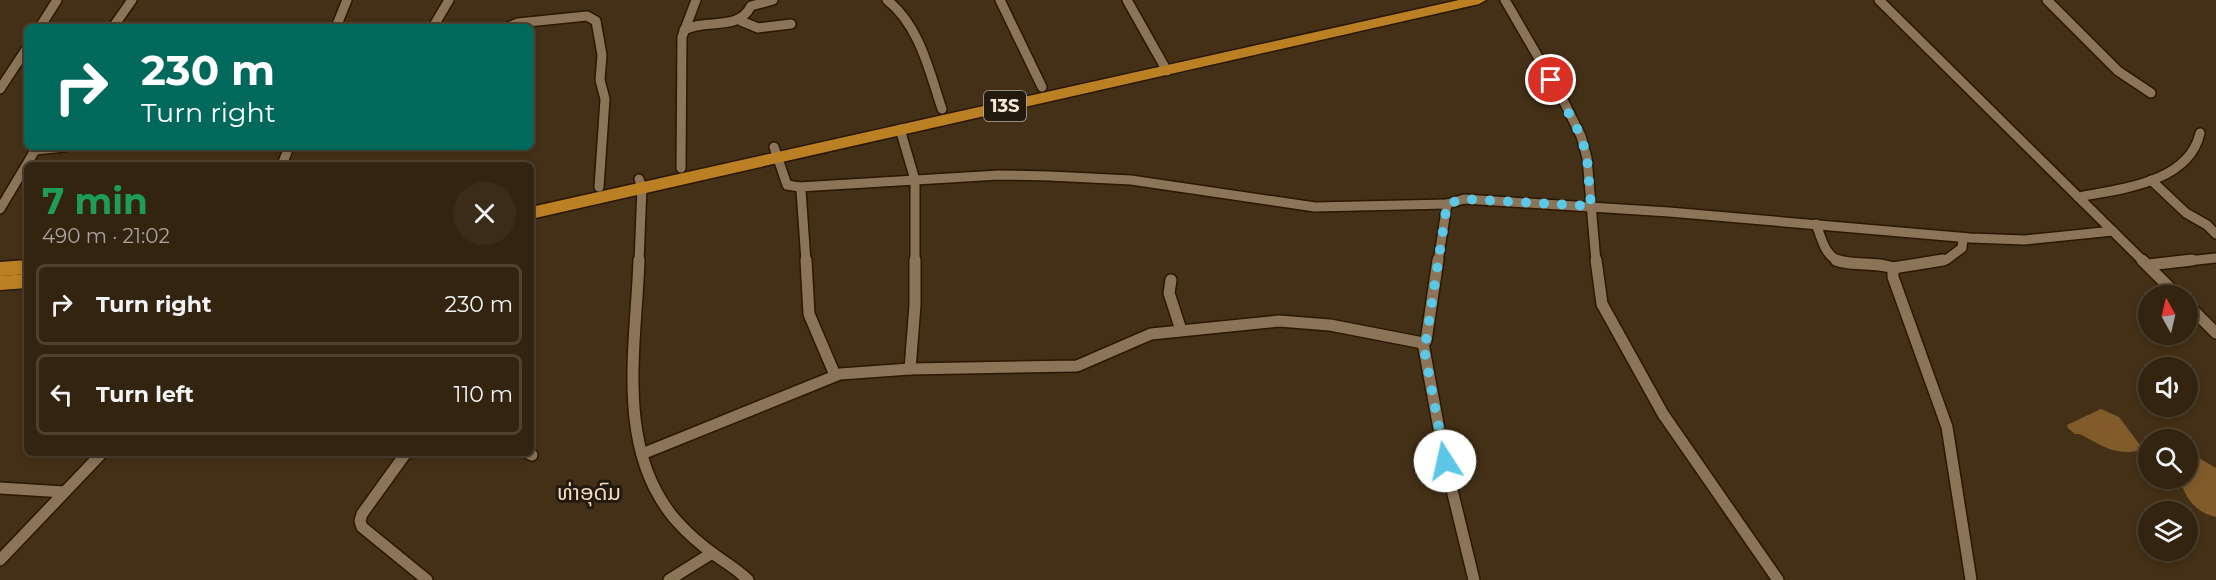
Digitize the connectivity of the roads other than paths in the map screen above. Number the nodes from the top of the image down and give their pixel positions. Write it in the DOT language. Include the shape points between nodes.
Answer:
graph roads {
  1 [pos="57,0"];
  2 [pos="132,0"];
  3 [pos="347,0"];
  4 [pos="449,0"];
  5 [pos="696,0"];
  6 [pos="773,0"];
  7 [pos="887,0"];
  8 [pos="1000,0"];
  9 [pos="1127,0"];
  10 [pos="1435,0"];
  11 [pos="1479,0"];
  12 [pos="1505,0"];
  13 [pos="1879,0"];
  14 [pos="2047,0"];
  15 [pos="741,21"];
  16 [pos="42,24"];
  17 [pos="115,24"];
  18 [pos="337,24"];
  19 [pos="435,24"];
  20 [pos="516,24"];
  21 [pos="791,24"];
  22 [pos="684,30"];
  23 [pos="24,52"];
  24 [pos="1164,66"];
  25 [pos="4,78"];
  26 [pos="1042,87"];
  27 [pos="0,89"];
  28 [pos="2151,93"];
  29 [pos="942,109"];
  30 [pos="900,129"];
  31 [pos="2200,134"];
  32 [pos="776,152"];
  33 [pos="681,168"];
  34 [pos="24,169"];
  35 [pos="915,180"];
  36 [pos="2151,180"];
  37 [pos="640,183"];
  38 [pos="598,187"];
  39 [pos="799,187"];
  40 [pos="2078,196"];
  41 [pos="534,201"];
  42 [pos="1447,204"];
  43 [pos="1591,206"];
  44 [pos="0,209"];
  45 [pos="534,212"];
  46 [pos="1816,224"];
  47 [pos="2113,231"];
  48 [pos="2216,234"];
  49 [pos="1963,238"];
  50 [pos="2216,258"];
  51 [pos="2148,265"];
  52 [pos="24,267"];
  53 [pos="1893,268"];
  54 [pos="0,269"];
  55 [pos="1171,280"];
  56 [pos="24,281"];
  57 [pos="0,283"];
  58 [pos="2167,285"];
  59 [pos="2198,315"];
  60 [pos="1181,330"];
  61 [pos="2216,333"];
  62 [pos="1423,343"];
  63 [pos="910,369"];
  64 [pos="835,375"];
  65 [pos="642,454"];
  66 [pos="99,456"];
  67 [pos="404,456"];
  68 [pos="0,488"];
  69 [pos="64,492"];
  70 [pos="712,553"];
  71 [pos="0,560"];
  72 [pos="427,580"];
  73 [pos="669,580"];
  74 [pos="748,580"];
  75 [pos="1474,580"];
  76 [pos="1778,580"];
  77 [pos="1971,580"];
  1 -- 16 [label="street"];
  2 -- 17 [label="street"];
  3 -- 18 [label="street"];
  4 -- 19 [label="street"];
  5 -- 22 [label="street"];
  6 -- 15 [label="street" via="751,6"];
  7 -- 29 [label="street" via="897,6 914,32"];
  8 -- 26 [label="street"];
  9 -- 24 [label="street"];
  10 -- 24 [label="highway, 13S"];
  11 -- 24 [label="highway, 13S"];
  12 -- 43 [label="street" via="1581,136"];
  13 -- 40 [label="street"];
  14 -- 28 [label="street" via="2118,71"];
  15 -- 21 [label="street" via="758,28"];
  15 -- 22 [label="street" via="694,25"];
  20 -- 38 [label="street" via="587,16 596,21 605,99"];
  22 -- 33 [label="street"];
  23 -- 25 [label="street"];
  24 -- 26 [label="highway, 13S"];
  24 -- 30 [label="highway, 13S"];
  25 -- 27 [label="street"];
  26 -- 29 [label="highway, 13S"];
  29 -- 32 [label="highway, 13S"];
  30 -- 32 [label="highway, 13S"];
  30 -- 35 [label="street"];
  31 -- 36 [label="street" via="2198,148 2181,164"];
  32 -- 33 [label="highway, 13S"];
  32 -- 37 [label="highway, 13S"];
  32 -- 39 [label="street" via="787,185"];
  33 -- 37 [label="highway, 13S"];
  34 -- 44 [label="street"];
  35 -- 39 [label="street"];
  35 -- 42 [label="street" via="1083,177 1153,182 1315,207"];
  35 -- 63 [label="street" via="915,304"];
  36 -- 40 [label="street"];
  36 -- 48 [label="street" via="2186,213"];
  37 -- 38 [label="highway, 13S"];
  37 -- 45 [label="highway, 13S"];
  37 -- 65 [label="street" via="633,417"];
  38 -- 41 [label="highway, 13S"];
  39 -- 64 [label="street" via="808,314"];
  40 -- 47 [label="street"];
  42 -- 43 [label="street" via="1464,199"];
  42 -- 62 [label="street"];
  43 -- 46 [label="street"];
  43 -- 76 [label="street" via="1602,304 1663,414"];
  46 -- 49 [label="street"];
  46 -- 53 [label="street" via="1835,260 1880,263"];
  47 -- 49 [label="street" via="2025,240"];
  47 -- 51 [label="street"];
  49 -- 53 [label="street" via="1962,248 1946,260"];
  50 -- 51 [label="street"];
  51 -- 58 [label="street"];
  52 -- 54 [label="highway"];
  53 -- 77 [label="street" via="1947,427"];
  55 -- 60 [label="street" via="1169,293"];
  56 -- 57 [label="highway"];
  59 -- 61 [label="street"];
  60 -- 62 [label="street" via="1301,322"];
  60 -- 63 [label="street" via="1151,334 1077,366"];
  62 -- 75 [label="street" via="1445,461"];
  63 -- 64 [label="street"];
  64 -- 65 [label="street"];
  65 -- 70 [label="street" via="661,497 676,519"];
  66 -- 69 [label="street"];
  67 -- 72 [label="street" via="360,521 362,527"];
  68 -- 69 [label="street"];
  69 -- 71 [label="street"];
  70 -- 73 [label="street"];
  70 -- 74 [label="street"];
}
